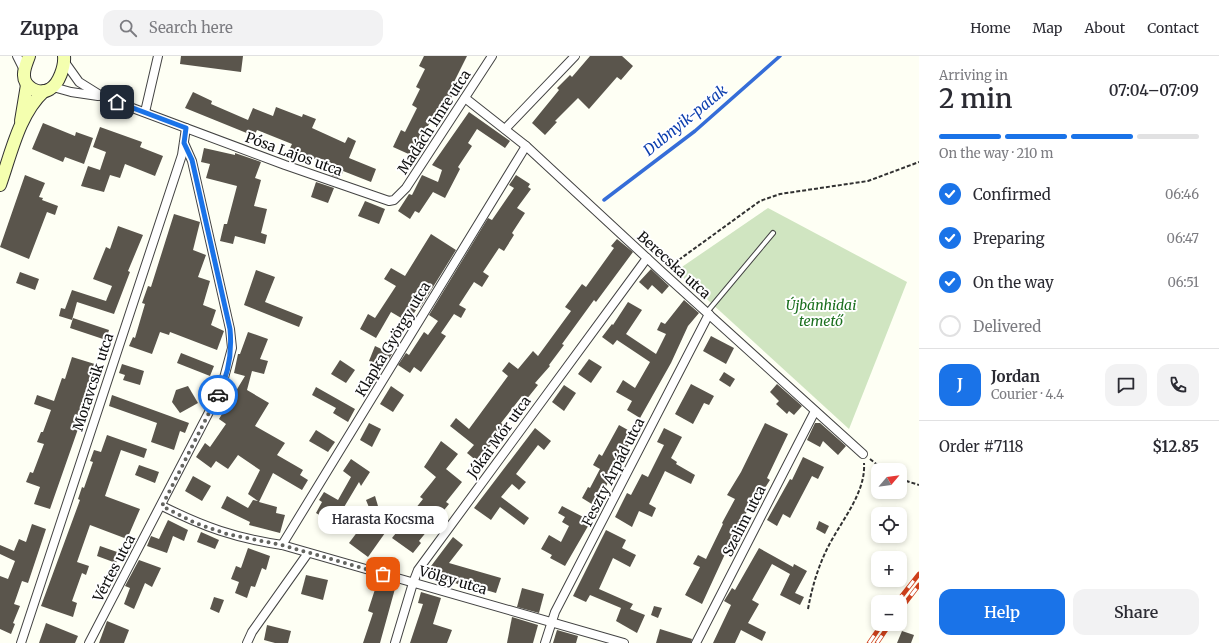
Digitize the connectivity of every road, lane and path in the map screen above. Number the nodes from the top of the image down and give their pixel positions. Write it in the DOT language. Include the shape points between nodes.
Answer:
graph roads {
  1 [pos="18,56"];
  2 [pos="29,56"];
  3 [pos="158,56"];
  4 [pos="492,56"];
  5 [pos="575,56"];
  6 [pos="64,59"];
  7 [pos="24,70"];
  8 [pos="27,84"];
  9 [pos="49,89"];
  10 [pos="103,97"];
  11 [pos="466,98"];
  12 [pos="145,112"];
  13 [pos="21,126"];
  14 [pos="186,128"];
  15 [pos="505,129"];
  16 [pos="184,143"];
  17 [pos="526,146"];
  18 [pos="919,162"];
  19 [pos="0,185"];
  20 [pos="394,200"];
  21 [pos="773,234"];
  22 [pos="647,258"];
  23 [pos="662,272"];
  24 [pos="708,313"];
  25 [pos="815,411"];
  26 [pos="863,454"];
  27 [pos="875,463"];
  28 [pos="907,481"];
  29 [pos="919,485"];
  30 [pos="162,506"];
  31 [pos="282,545"];
  32 [pos="308,553"];
  33 [pos="413,583"];
  34 [pos="808,609"];
  35 [pos="551,622"];
  36 [pos="21,643"];
  37 [pos="89,643"];
  38 [pos="247,643"];
  39 [pos="396,643"];
  40 [pos="545,643"];
  41 [pos="624,643"];
  42 [pos="696,643"];
  1 -- 7 [label="street"];
  2 -- 7 [label="street"];
  3 -- 12 [label="street"];
  4 -- 11 [label="street, Madách Imre utca"];
  5 -- 15 [label="street"];
  6 -- 9 [label="street" via="57,82"];
  6 -- 10 [label="street" via="79,82"];
  7 -- 8 [label="street"];
  8 -- 9 [label="street" via="30,88"];
  8 -- 13 [label="street"];
  9 -- 10 [label="street"];
  9 -- 13 [label="street" via="32,106"];
  10 -- 12 [label="street, Pósa Lajos utca"];
  11 -- 15 [label="street, Berecska utca"];
  11 -- 20 [label="street, Madách Imre utca" via="406,188"];
  12 -- 14 [label="street, Pósa Lajos utca"];
  13 -- 19 [label="street"];
  14 -- 16 [label="street, Moravcsik utca"];
  14 -- 20 [label="street, Pósa Lajos utca" via="384,200"];
  15 -- 17 [label="street, Berecska utca"];
  16 -- 30 [label="street, Vértes utca" via="194,168 232,348 221,389"];
  16 -- 36 [label="street, Moravcsik utca"];
  17 -- 22 [label="street, Berecska utca"];
  17 -- 31 [label="street, Klapka György utca"];
  18 -- 23 [label="path" via="868,181 780,194 760,201"];
  21 -- 24 [label="lane"];
  22 -- 23 [label="street, Berecska utca"];
  22 -- 33 [label="street, Jókai Mór utca" via="432,549"];
  23 -- 24 [label="street, Berecska utca"];
  24 -- 25 [label="street, Berecska utca"];
  24 -- 35 [label="street, Feszty Árpád utca"];
  25 -- 26 [label="street, Berecska utca"];
  25 -- 42 [label="street, Szelim utca"];
  26 -- 27 [label="path"];
  26 -- 34 [label="path" via="864,472 858,492 817,572"];
  28 -- 29 [label="path"];
  30 -- 31 [label="street, Völgy utca" via="195,523 227,534"];
  30 -- 37 [label="street, Vértes utca"];
  31 -- 32 [label="street, Völgy utca"];
  32 -- 33 [label="street, Völgy utca"];
  32 -- 38 [label="street" via="252,632"];
  33 -- 35 [label="street, Völgy utca"];
  33 -- 39 [label="street, Jókai Mór utca"];
  35 -- 40 [label="street, Feszty Árpád utca"];
  35 -- 41 [label="street, Völgy utca"];
}
